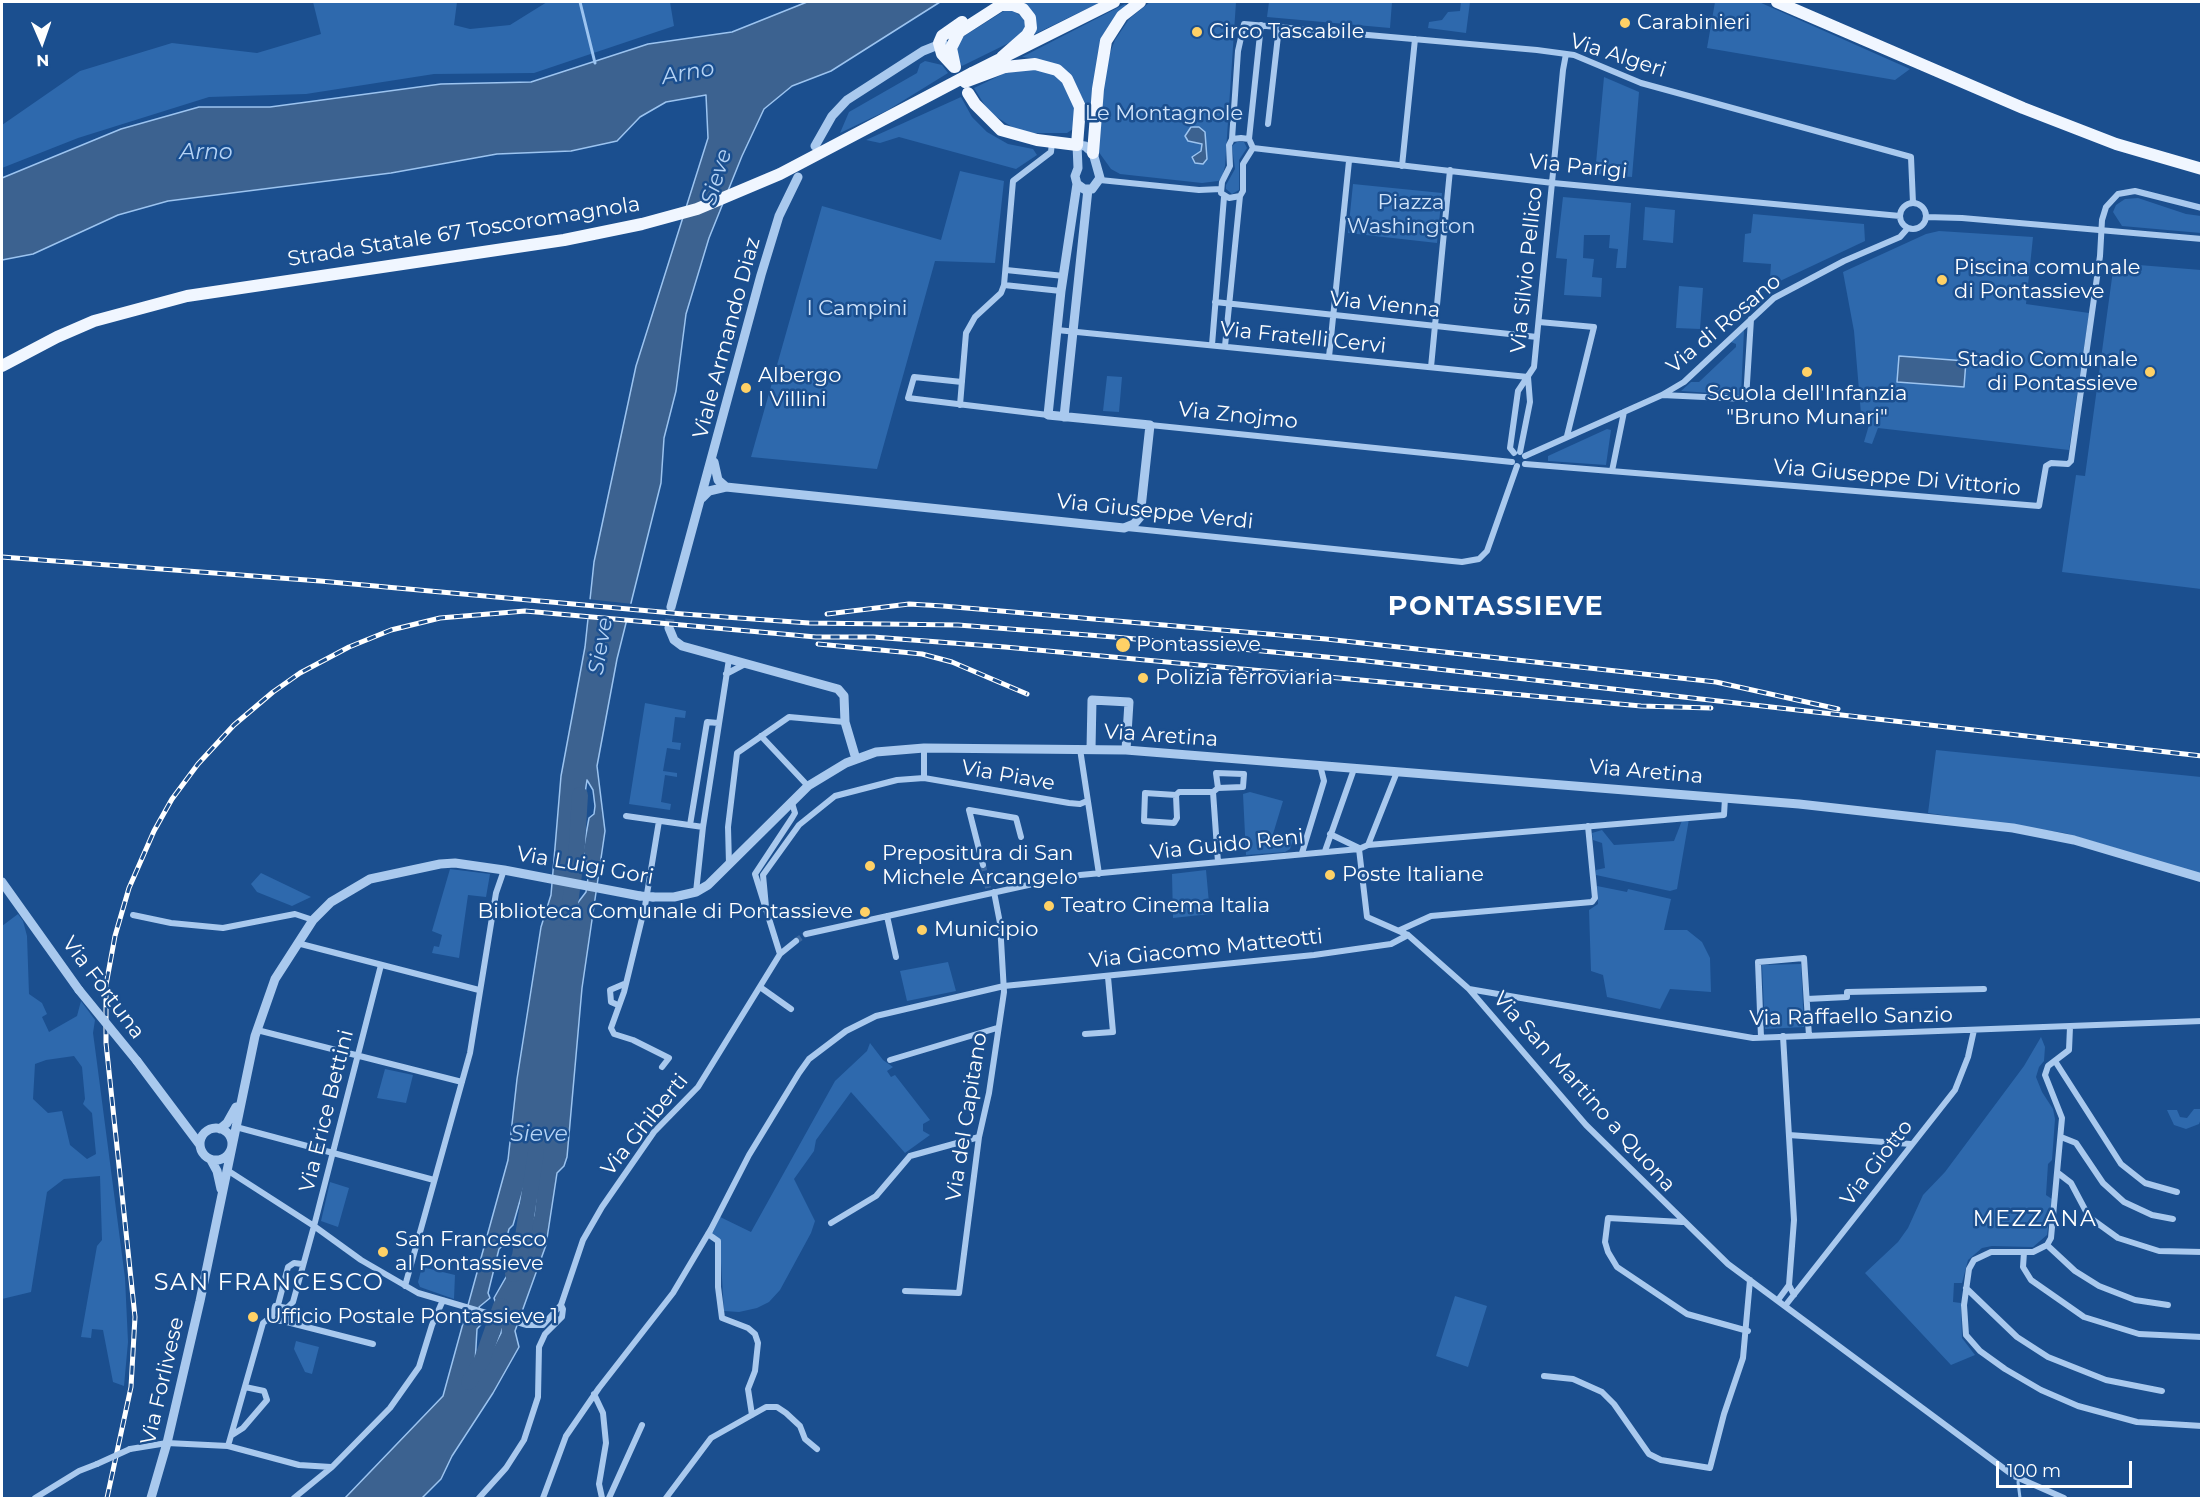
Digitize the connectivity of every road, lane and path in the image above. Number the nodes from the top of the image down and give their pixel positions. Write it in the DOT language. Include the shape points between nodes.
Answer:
graph roads {
  1 [pos="996,2"];
  2 [pos="1114,2"];
  3 [pos="1140,2"];
  4 [pos="1777,2"];
  5 [pos="1261,25"];
  6 [pos="1279,27"];
  7 [pos="1415,39"];
  8 [pos="945,45"];
  9 [pos="1570,55"];
  10 [pos="1004,62"];
  11 [pos="968,93"];
  12 [pos="1268,124"];
  13 [pos="1232,139"];
  14 [pos="1249,139"];
  15 [pos="1052,142"];
  16 [pos="1077,145"];
  17 [pos="815,146"];
  18 [pos="1253,148"];
  19 [pos="1093,153"];
  20 [pos="1349,161"];
  21 [pos="1402,166"];
  22 [pos="1096,167"];
  23 [pos="1078,168"];
  24 [pos="2202,169"];
  25 [pos="1450,170"];
  26 [pos="798,177"];
  27 [pos="1100,180"];
  28 [pos="1553,183"];
  29 [pos="1077,184"];
  30 [pos="1088,189"];
  31 [pos="1221,189"];
  32 [pos="1224,196"];
  33 [pos="1240,196"];
  34 [pos="1913,203"];
  35 [pos="2202,208"];
  36 [pos="1900,216"];
  37 [pos="1072,217"];
  38 [pos="1926,217"];
  39 [pos="1084,218"];
  40 [pos="1908,228"];
  41 [pos="2101,230"];
  42 [pos="1221,234"];
  43 [pos="1236,236"];
  44 [pos="2202,239"];
  45 [pos="1006,270"];
  46 [pos="1064,276"];
  47 [pos="1004,285"];
  48 [pos="1062,291"];
  49 [pos="1215,302"];
  50 [pos="1229,303"];
  51 [pos="1332,316"];
  52 [pos="1751,318"];
  53 [pos="1539,322"];
  54 [pos="1435,327"];
  55 [pos="1058,330"];
  56 [pos="1074,332"];
  57 [pos="1537,337"];
  58 [pos="1212,345"];
  59 [pos="1225,346"];
  60 [pos="1329,357"];
  61 [pos="2,366"];
  62 [pos="1431,367"];
  63 [pos="1528,377"];
  64 [pos="962,382"];
  65 [pos="1662,395"];
  66 [pos="960,405"];
  67 [pos="1624,412"];
  68 [pos="1048,415"];
  69 [pos="1064,417"];
  70 [pos="1150,425"];
  71 [pos="1567,436"];
  72 [pos="713,456"];
  73 [pos="1521,456"];
  74 [pos="1514,464"];
  75 [pos="1612,471"];
  76 [pos="726,487"];
  77 [pos="702,498"];
  78 [pos="1140,517"];
  79 [pos="1124,528"];
  80 [pos="1148,530"];
  81 [pos="670,607"];
  82 [pos="669,628"];
  83 [pos="729,659"];
  84 [pos="745,664"];
  85 [pos="726,674"];
  86 [pos="845,722"];
  87 [pos="718,723"];
  88 [pos="761,736"];
  89 [pos="924,748"];
  90 [pos="1080,749"];
  91 [pos="1091,749"];
  92 [pos="1126,750"];
  93 [pos="856,759"];
  94 [pos="1320,765"];
  95 [pos="1354,768"];
  96 [pos="1397,772"];
  97 [pos="924,778"];
  98 [pos="808,786"];
  99 [pos="1215,790"];
  100 [pos="1176,795"];
  101 [pos="1725,798"];
  102 [pos="1087,801"];
  103 [pos="792,803"];
  104 [pos="626,816"];
  105 [pos="659,821"];
  106 [pos="690,825"];
  107 [pos="1588,826"];
  108 [pos="703,827"];
  109 [pos="1330,834"];
  110 [pos="1021,837"];
  111 [pos="1368,845"];
  112 [pos="1359,849"];
  113 [pos="1325,851"];
  114 [pos="1302,853"];
  115 [pos="1218,862"];
  116 [pos="729,864"];
  117 [pos="983,865"];
  118 [pos="508,871"];
  119 [pos="1099,874"];
  120 [pos="1080,875"];
  121 [pos="1069,876"];
  122 [pos="2202,878"];
  123 [pos="2,882"];
  124 [pos="991,891"];
  125 [pos="696,892"];
  126 [pos="766,907"];
  127 [pos="133,915"];
  128 [pos="887,916"];
  129 [pos="313,920"];
  130 [pos="1400,930"];
  131 [pos="806,934"];
  132 [pos="1408,935"];
  133 [pos="796,941"];
  134 [pos="297,944"];
  135 [pos="780,954"];
  136 [pos="896,957"];
  137 [pos="381,965"];
  138 [pos="1108,976"];
  139 [pos="624,984"];
  140 [pos="1004,986"];
  141 [pos="760,987"];
  142 [pos="1468,989"];
  143 [pos="1984,989"];
  144 [pos="479,990"];
  145 [pos="1807,999"];
  146 [pos="618,1005"];
  147 [pos="791,1009"];
  148 [pos="2202,1021"];
  149 [pos="2070,1027"];
  150 [pos="997,1028"];
  151 [pos="257,1030"];
  152 [pos="1974,1030"];
  153 [pos="1085,1034"];
  154 [pos="1809,1035"];
  155 [pos="1783,1036"];
  156 [pos="1761,1037"];
  157 [pos="358,1055"];
  158 [pos="890,1060"];
  159 [pos="2055,1061"];
  160 [pos="662,1067"];
  161 [pos="462,1082"];
  162 [pos="241,1097"];
  163 [pos="177,1115"];
  164 [pos="236,1127"];
  165 [pos="220,1129"];
  166 [pos="209,1130"];
  167 [pos="1789,1135"];
  168 [pos="979,1137"];
  169 [pos="2061,1137"];
  170 [pos="232,1144"];
  171 [pos="1911,1144"];
  172 [pos="200,1145"];
  173 [pos="333,1154"];
  174 [pos="211,1160"];
  175 [pos="227,1170"];
  176 [pos="2058,1173"];
  177 [pos="434,1180"];
  178 [pos="2177,1192"];
  179 [pos="220,1201"];
  180 [pos="2173,1219"];
  181 [pos="1682,1222"];
  182 [pos="831,1223"];
  183 [pos="314,1226"];
  184 [pos="711,1229"];
  185 [pos="2047,1245"];
  186 [pos="2024,1252"];
  187 [pos="2202,1252"];
  188 [pos="302,1264"];
  189 [pos="1750,1280"];
  190 [pos="1789,1285"];
  191 [pos="405,1286"];
  192 [pos="1966,1288"];
  193 [pos="905,1291"];
  194 [pos="1792,1296"];
  195 [pos="443,1300"];
  196 [pos="1778,1300"];
  197 [pos="278,1305"];
  198 [pos="561,1305"];
  199 [pos="2168,1305"];
  200 [pos="1785,1306"];
  201 [pos="287,1308"];
  202 [pos="272,1316"];
  203 [pos="283,1321"];
  204 [pos="1748,1330"];
  205 [pos="2201,1337"];
  206 [pos="373,1344"];
  207 [pos="1544,1376"];
  208 [pos="245,1387"];
  209 [pos="2162,1391"];
  210 [pos="594,1395"];
  211 [pos="752,1415"];
  212 [pos="642,1425"];
  213 [pos="2202,1426"];
  214 [pos="232,1435"];
  215 [pos="167,1443"];
  216 [pos="228,1446"];
  217 [pos="817,1449"];
  218 [pos="332,1467"];
  219 [pos="35,1498"];
  220 [pos="151,1498"];
  221 [pos="294,1498"];
  222 [pos="481,1498"];
  223 [pos="543,1498"];
  224 [pos="602,1498"];
  225 [pos="609,1498"];
  226 [pos="666,1498"];
  227 [pos="2064,1498"];
  1 -- 8 [label="main road" via="947,32"];
  2 -- 10 [label="main road" via="1047,34"];
  3 -- 19 [label="main road" via="1122,16 1107,41"];
  4 -- 24 [label="main road" via="2023,108 2116,144"];
  5 -- 6 [label="street, Via Algeri"];
  5 -- 13 [label="street" via="1244,24 1237,61"];
  5 -- 14 [label="street"];
  6 -- 7 [label="street, Via Algeri"];
  6 -- 12 [label="street"];
  7 -- 9 [label="street, Via Algeri"];
  7 -- 21 [label="street"];
  8 -- 10 [label="main road" via="1001,5 1013,4 1030,18 1031,28"];
  8 -- 17 [label="street" via="887,72 847,100 832,116"];
  9 -- 28 [label="street, Via Silvio Pellico"];
  9 -- 34 [label="street, Via Algeri" via="1641,83 1911,157"];
  10 -- 16 [label="main road" via="1035,64 1067,78 1080,108"];
  10 -- 61 [label="main road, Strada Statale 67 Toscoromagnola, bridge" via="750,189 676,216 564,240 187,296 94,321"];
  11 -- 15 [label="main road" via="1001,130"];
  13 -- 14 [label="street"];
  13 -- 31 [label="street" via="1230,166"];
  14 -- 18 [label="street"];
  15 -- 16 [label="main road"];
  15 -- 45 [label="street" via="1052,152 1013,180"];
  16 -- 19 [label="street"];
  16 -- 23 [label="street"];
  18 -- 20 [label="street, Via Parigi"];
  18 -- 33 [label="street" via="1243,164 1245,185"];
  19 -- 22 [label="street"];
  20 -- 21 [label="street, Via Parigi"];
  20 -- 51 [label="street"];
  21 -- 25 [label="street, Via Parigi"];
  22 -- 23 [label="street" via="1085,164"];
  22 -- 27 [label="street"];
  23 -- 29 [label="street"];
  25 -- 28 [label="street, Via Parigi"];
  25 -- 54 [label="street"];
  26 -- 72 [label="street, Viale Armando Diaz" via="779,216 761,275"];
  27 -- 30 [label="street"];
  27 -- 31 [label="street"];
  28 -- 36 [label="street, Via Parigi"];
  28 -- 53 [label="street, Via Silvio Pellico"];
  29 -- 30 [label="street"];
  29 -- 37 [label="street"];
  30 -- 39 [label="street"];
  31 -- 32 [label="street"];
  32 -- 33 [label="street"];
  32 -- 42 [label="street"];
  33 -- 43 [label="street"];
  34 -- 36 [label="street" via="1903,207"];
  34 -- 38 [label="street" via="1924,208"];
  35 -- 41 [label="street" via="2142,192 2124,192 2106,207"];
  36 -- 40 [label="street"];
  37 -- 39 [label="street"];
  37 -- 46 [label="street"];
  38 -- 40 [label="street, Via di Rosano" via="1921,226"];
  38 -- 41 [label="street"];
  39 -- 56 [label="street"];
  40 -- 52 [label="street, Via di Rosano" via="1900,237 1774,298"];
  41 -- 44 [label="street"];
  41 -- 75 [label="street, Via Giuseppe Di Vittorio" via="2072,461 2046,466 2039,506"];
  42 -- 43 [label="street"];
  42 -- 49 [label="street"];
  43 -- 50 [label="street"];
  45 -- 46 [label="street"];
  45 -- 47 [label="street"];
  46 -- 48 [label="street"];
  47 -- 48 [label="street"];
  47 -- 64 [label="street" via="975,316 966,333"];
  48 -- 55 [label="street"];
  49 -- 50 [label="street, Via Vienna"];
  49 -- 58 [label="street"];
  50 -- 51 [label="street, Via Vienna"];
  50 -- 59 [label="street"];
  51 -- 54 [label="street, Via Vienna"];
  51 -- 60 [label="street"];
  52 -- 65 [label="street, Via di Rosano" via="1684,382"];
  52 -- 65 [label="street" via="1746,399"];
  53 -- 57 [label="street, Via Silvio Pellico"];
  53 -- 71 [label="street" via="1594,327"];
  54 -- 57 [label="street, Via Vienna"];
  54 -- 62 [label="street"];
  55 -- 56 [label="street, Via Fratelli Cervi"];
  55 -- 68 [label="street"];
  56 -- 58 [label="street, Via Fratelli Cervi"];
  56 -- 69 [label="street"];
  57 -- 63 [label="street, Via Silvio Pellico" via="1534,367"];
  58 -- 59 [label="street, Via Fratelli Cervi"];
  59 -- 60 [label="street, Via Fratelli Cervi"];
  60 -- 62 [label="street, Via Fratelli Cervi"];
  62 -- 63 [label="street, Via Fratelli Cervi"];
  63 -- 73 [label="street, Via Silvio Pellico" via="1530,402"];
  63 -- 73 [label="street" via="1518,392 1510,448"];
  64 -- 66 [label="street"];
  64 -- 66 [label="street, Via Znojmo" via="914,377 908,398"];
  65 -- 67 [label="street, Via di Rosano"];
  66 -- 68 [label="street, Via Znojmo"];
  67 -- 71 [label="street, Via di Rosano"];
  67 -- 75 [label="street"];
  68 -- 69 [label="street, Via Znojmo"];
  69 -- 70 [label="street, Via Znojmo"];
  70 -- 74 [label="street, Via Znojmo"];
  70 -- 78 [label="street"];
  71 -- 73 [label="street, Via di Rosano"];
  72 -- 76 [label="street" via="714,471"];
  72 -- 77 [label="street, Viale Armando Diaz"];
  73 -- 74 [label="street"];
  73 -- 74 [label="street, Via Giuseppe Verdi"];
  73 -- 75 [label="street, Via Giuseppe Di Vittorio"];
  74 -- 80 [label="street, Via Giuseppe Verdi" via="1487,551 1479,559 1462,562"];
  76 -- 77 [label="street" via="709,491"];
  76 -- 79 [label="street, Via Giuseppe Verdi"];
  77 -- 81 [label="street, Viale Armando Diaz"];
  78 -- 79 [label="street"];
  78 -- 80 [label="street"];
  79 -- 80 [label="street, Via Giuseppe Verdi"];
  82 -- 83 [label="street" via="682,646"];
  83 -- 84 [label="street"];
  83 -- 85 [label="street"];
  84 -- 85 [label="street"];
  84 -- 86 [label="street" via="838,689 844,696"];
  85 -- 87 [label="street"];
  86 -- 88 [label="street" via="789,717"];
  86 -- 93 [label="street"];
  87 -- 106 [label="street" via="706,722"];
  87 -- 108 [label="street"];
  88 -- 98 [label="street"];
  88 -- 116 [label="street" via="737,753 728,827"];
  89 -- 90 [label="street, Via Aretina"];
  89 -- 93 [label="street, Via Luigi Gori" via="876,752"];
  89 -- 97 [label="street"];
  90 -- 91 [label="street, Via Aretina"];
  90 -- 102 [label="street"];
  91 -- 92 [label="street, Via Aretina"];
  91 -- 92 [label="street" via="1092,700 1130,702"];
  92 -- 94 [label="street, Via Aretina"];
  93 -- 98 [label="street, Via Luigi Gori"];
  94 -- 95 [label="street, Via Aretina"];
  94 -- 114 [label="street" via="1324,781"];
  95 -- 96 [label="street, Via Aretina"];
  95 -- 109 [label="street"];
  96 -- 101 [label="street, Via Aretina"];
  96 -- 111 [label="street"];
  97 -- 102 [label="street, Via Piave" via="1069,803"];
  97 -- 126 [label="street, Via Piave" via="897,780 835,796 814,810 763,875"];
  98 -- 103 [label="street, Via Luigi Gori"];
  99 -- 99 [label="street" via="1243,787 1244,774 1216,773"];
  99 -- 100 [label="street"];
  99 -- 115 [label="street"];
  100 -- 100 [label="street" via="1145,793 1144,821 1174,823"];
  101 -- 107 [label="street" via="1724,815"];
  101 -- 122 [label="street, Via Aretina" via="2013,828 2085,843"];
  102 -- 119 [label="street"];
  103 -- 116 [label="street, Via Luigi Gori"];
  103 -- 126 [label="street" via="795,813 755,874"];
  104 -- 105 [label="street"];
  105 -- 106 [label="street"];
  105 -- 139 [label="street" via="645,906"];
  106 -- 108 [label="street"];
  107 -- 111 [label="street"];
  107 -- 130 [label="street" via="1595,898 1592,902 1431,916"];
  108 -- 125 [label="street"];
  109 -- 112 [label="street"];
  109 -- 113 [label="street"];
  110 -- 117 [label="street" via="1016,818 969,810"];
  111 -- 112 [label="street"];
  112 -- 113 [label="street, Via Guido Reni"];
  112 -- 130 [label="street, Via San Martino a Quona" via="1367,917"];
  113 -- 114 [label="street, Via Guido Reni"];
  114 -- 115 [label="street, Via Guido Reni"];
  115 -- 119 [label="street, Via Guido Reni"];
  116 -- 125 [label="street, Via Luigi Gori"];
  118 -- 125 [label="street, Via Luigi Gori, bridge" via="640,896 674,897"];
  118 -- 129 [label="street, Via Luigi Gori" via="455,863 416,867 370,879 348,890"];
  118 -- 144 [label="street" via="496,893"];
  119 -- 120 [label="street, Via Guido Reni"];
  121 -- 124 [label="street"];
  123 -- 163 [label="street, Via Fortuna, bridge" via="79,990"];
  124 -- 128 [label="street"];
  124 -- 140 [label="street, Via del Capitano" via="1000,923"];
  126 -- 135 [label="street"];
  127 -- 129 [label="street" via="223,928 295,914"];
  128 -- 131 [label="street"];
  128 -- 136 [label="street"];
  129 -- 134 [label="street, Via Forlivese"];
  130 -- 132 [label="street, Via San Martino a Quona"];
  132 -- 138 [label="street, Via Giacomo Matteotti" via="1391,944"];
  132 -- 142 [label="street, Via San Martino a Quona"];
  133 -- 135 [label="street, Via Ghiberti"];
  134 -- 137 [label="street"];
  134 -- 151 [label="street, Via Forlivese" via="275,979"];
  135 -- 141 [label="street, Via Ghiberti"];
  137 -- 144 [label="street"];
  137 -- 157 [label="street, Via Erice Bettini"];
  138 -- 140 [label="street, Via Giacomo Matteotti"];
  138 -- 153 [label="street" via="1113,1032"];
  139 -- 146 [label="street"];
  139 -- 146 [label="street" via="610,990 611,1002"];
  140 -- 150 [label="street, Via del Capitano"];
  140 -- 184 [label="street, Via Giacomo Matteotti" via="876,1016 827,1044 810,1059 788,1089"];
  141 -- 147 [label="street"];
  141 -- 198 [label="street, Via Ghiberti" via="698,1087 654,1132 602,1207 583,1240"];
  142 -- 156 [label="street, Via Raffaello Sanzio" via="1630,1019"];
  142 -- 181 [label="street, Via San Martino a Quona" via="1586,1125"];
  143 -- 145 [label="street" via="1847,992 1848,997"];
  144 -- 161 [label="street"];
  145 -- 154 [label="street"];
  145 -- 156 [label="street" via="1804,958 1758,962"];
  146 -- 160 [label="street" via="611,1029 614,1034 669,1058"];
  148 -- 149 [label="street, Via Raffaello Sanzio"];
  149 -- 152 [label="street, Via Raffaello Sanzio"];
  149 -- 159 [label="street" via="2069,1050"];
  150 -- 158 [label="street"];
  150 -- 168 [label="street, Via del Capitano"];
  151 -- 157 [label="street"];
  151 -- 162 [label="street, Via Forlivese"];
  152 -- 154 [label="street, Via Raffaello Sanzio"];
  152 -- 171 [label="street, Via Giotto" via="1955,1090"];
  154 -- 155 [label="street, Via Raffaello Sanzio"];
  155 -- 156 [label="street, Via Raffaello Sanzio"];
  155 -- 167 [label="street"];
  157 -- 161 [label="street"];
  157 -- 173 [label="street, Via Erice Bettini"];
  159 -- 169 [label="street" via="2047,1068 2045,1077 2061,1110"];
  159 -- 178 [label="street" via="2121,1164 2145,1183"];
  161 -- 177 [label="street"];
  162 -- 164 [label="street, Via Forlivese"];
  162 -- 165 [label="street, Via Forlivese"];
  163 -- 166 [label="street, Via Fortuna" via="189,1126"];
  163 -- 172 [label="street, Via Fortuna"];
  164 -- 170 [label="street, Via Forlivese"];
  164 -- 173 [label="street"];
  165 -- 166 [label="street"];
  165 -- 170 [label="street" via="229,1135"];
  166 -- 172 [label="street"];
  167 -- 171 [label="street"];
  167 -- 190 [label="street" via="1794,1220"];
  168 -- 182 [label="street" via="910,1156 876,1196"];
  168 -- 193 [label="street, Via del Capitano" via="959,1293"];
  169 -- 176 [label="street"];
  169 -- 180 [label="street" via="2074,1141 2103,1183 2121,1200 2147,1214"];
  170 -- 174 [label="street" via="227,1156"];
  170 -- 175 [label="street, Via Forlivese"];
  171 -- 194 [label="street, Via Giotto"];
  172 -- 174 [label="street, Via Forlivese"];
  173 -- 177 [label="street"];
  173 -- 183 [label="street, Via Erice Bettini"];
  174 -- 175 [label="street"];
  174 -- 179 [label="street, Via Forlivese" via="219,1178"];
  175 -- 179 [label="street, Via Forlivese"];
  175 -- 183 [label="street"];
  176 -- 185 [label="street" via="2052,1236"];
  176 -- 187 [label="street" via="2071,1183 2084,1212 2109,1233 2145,1248"];
  177 -- 191 [label="street"];
  179 -- 215 [label="street, Via Forlivese"];
  181 -- 189 [label="street, Via San Martino a Quona"];
  181 -- 204 [label="street" via="1608,1218 1608,1252 1617,1267 1687,1314"];
  183 -- 188 [label="street, Via Erice Bettini"];
  183 -- 191 [label="street"];
  184 -- 210 [label="street, Via Giacomo Matteotti" via="673,1293"];
  184 -- 211 [label="street" via="708,1233 718,1241 722,1318 748,1328 759,1343 748,1389"];
  185 -- 186 [label="street"];
  185 -- 199 [label="street" via="2075,1271 2099,1286 2135,1300"];
  186 -- 192 [label="street" via="1991,1252 1978,1257 1970,1267"];
  186 -- 205 [label="street" via="2029,1278 2076,1313 2127,1332"];
  188 -- 197 [label="street, Via Erice Bettini" via="288,1267"];
  188 -- 201 [label="street, Via Erice Bettini" via="293,1302"];
  189 -- 196 [label="street, Via San Martino a Quona"];
  189 -- 204 [label="street"];
  190 -- 194 [label="street"];
  190 -- 196 [label="street"];
  191 -- 195 [label="street"];
  192 -- 209 [label="street" via="2012,1332 2048,1357 2106,1380"];
  192 -- 213 [label="street" via="1964,1325 1969,1339 1984,1355 2022,1380 2066,1402 2110,1416 2155,1424"];
  194 -- 200 [label="street, Via Giotto"];
  195 -- 198 [label="street, Via Ghiberti" via="535,1326 549,1321"];
  195 -- 218 [label="street" via="419,1367 374,1426"];
  196 -- 200 [label="street, Via San Martino a Quona"];
  197 -- 201 [label="street"];
  197 -- 202 [label="street, Via Erice Bettini" via="272,1309"];
  198 -- 222 [label="street" via="562,1317 539,1347 538,1397 524,1440"];
  200 -- 227 [label="street, Via San Martino a Quona" via="2014,1476"];
  201 -- 203 [label="street, Via Erice Bettini"];
  202 -- 203 [label="street"];
  202 -- 208 [label="street, Via Erice Bettini" via="263,1323"];
  203 -- 206 [label="street"];
  204 -- 207 [label="street" via="1710,1468 1661,1460 1649,1454 1602,1392 1573,1379"];
  208 -- 214 [label="street, Via Erice Bettini"];
  208 -- 214 [label="street, Via Erice Bettini" via="264,1391 267,1400"];
  210 -- 223 [label="street, Via Giacomo Matteotti" via="566,1436"];
  210 -- 224 [label="street" via="603,1413 606,1443 599,1484"];
  211 -- 217 [label="street" via="766,1407 777,1407 800,1426"];
  211 -- 226 [label="street" via="711,1438"];
  212 -- 225 [label="street"];
  214 -- 216 [label="street, Via Erice Bettini"];
  215 -- 216 [label="street"];
  215 -- 219 [label="street, bridge" via="130,1449 79,1471"];
  215 -- 220 [label="street, Via Forlivese"];
  216 -- 218 [label="street" via="299,1465"];
  218 -- 221 [label="street"];
}
